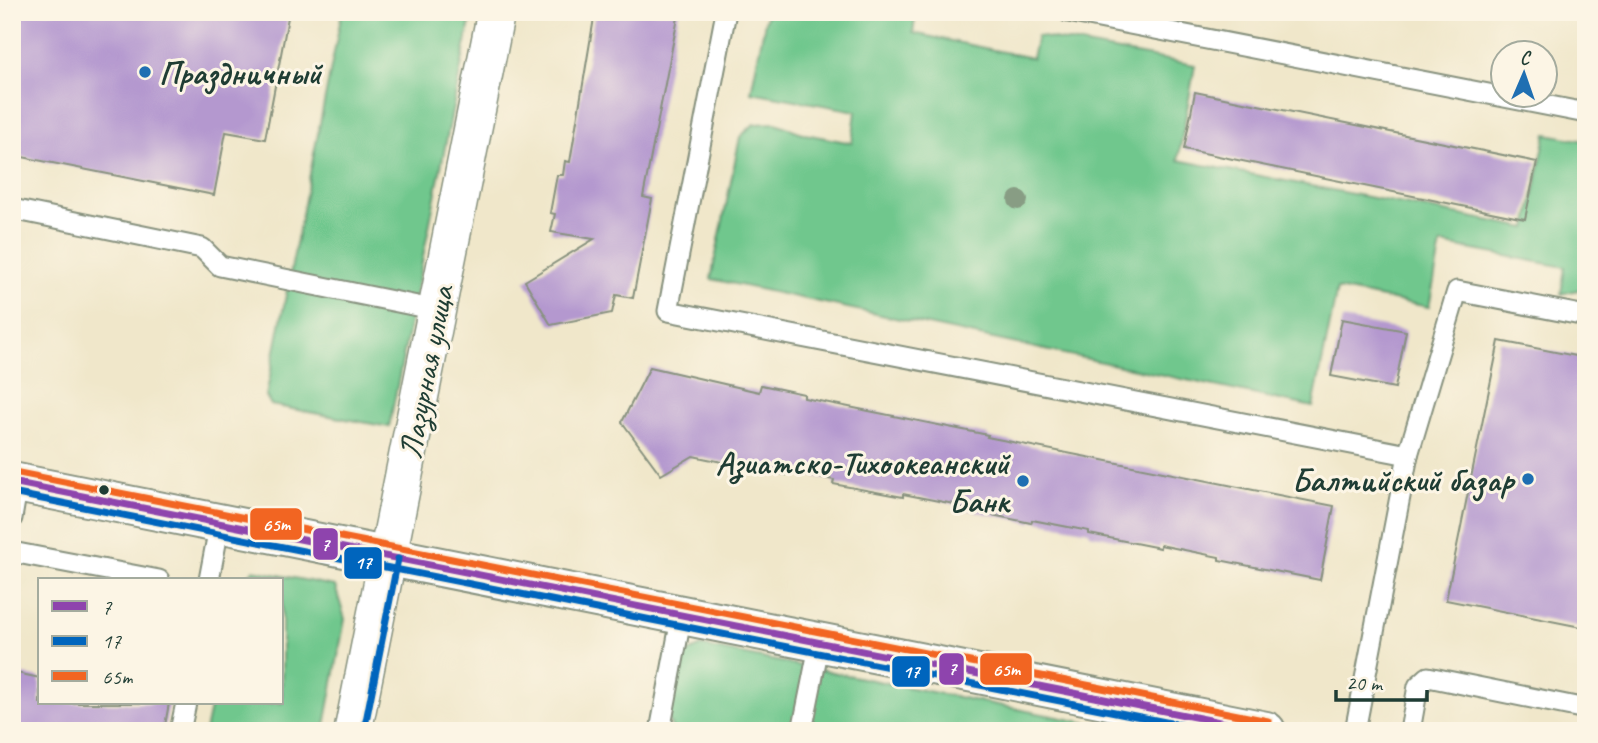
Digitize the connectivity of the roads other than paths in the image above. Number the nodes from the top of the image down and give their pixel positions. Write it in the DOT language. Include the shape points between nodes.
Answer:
graph roads {
  1 [pos="496,12"];
  2 [pos="726,12"];
  3 [pos="1068,12"];
  4 [pos="1586,113"];
  5 [pos="12,209"];
  6 [pos="437,310"];
  7 [pos="1586,316"];
  8 [pos="1408,455"];
  9 [pos="14,494"];
  10 [pos="220,522"];
  11 [pos="12,552"];
  12 [pos="388,556"];
  13 [pos="148,578"];
  14 [pos="209,578"];
  15 [pos="682,614"];
  16 [pos="820,641"];
  17 [pos="186,704"];
  18 [pos="1586,709"];
  19 [pos="180,731"];
  20 [pos="353,731"];
  21 [pos="660,731"];
  22 [pos="802,731"];
  23 [pos="1266,731"];
  24 [pos="1355,731"];
  25 [pos="1410,731"];
  1 -- 6 [label="street, Лазурная улица"];
  2 -- 8 [label="lane" via="667,311"];
  3 -- 4 [label="lane"];
  5 -- 6 [label="lane" via="202,248 220,267"];
  6 -- 12 [label="street, Лазурная улица"];
  7 -- 8 [label="lane" via="1457,291"];
  8 -- 24 [label="lane"];
  9 -- 10 [label="main road"];
  10 -- 12 [label="main road"];
  10 -- 14 [label="lane"];
  11 -- 13 [label="lane"];
  12 -- 15 [label="main road"];
  12 -- 20 [label="street, Лазурная улица"];
  15 -- 16 [label="main road"];
  15 -- 21 [label="lane"];
  16 -- 22 [label="lane"];
  16 -- 23 [label="main road"];
  17 -- 19 [label="lane"];
  18 -- 25 [label="lane" via="1428,677 1418,686"];
}
